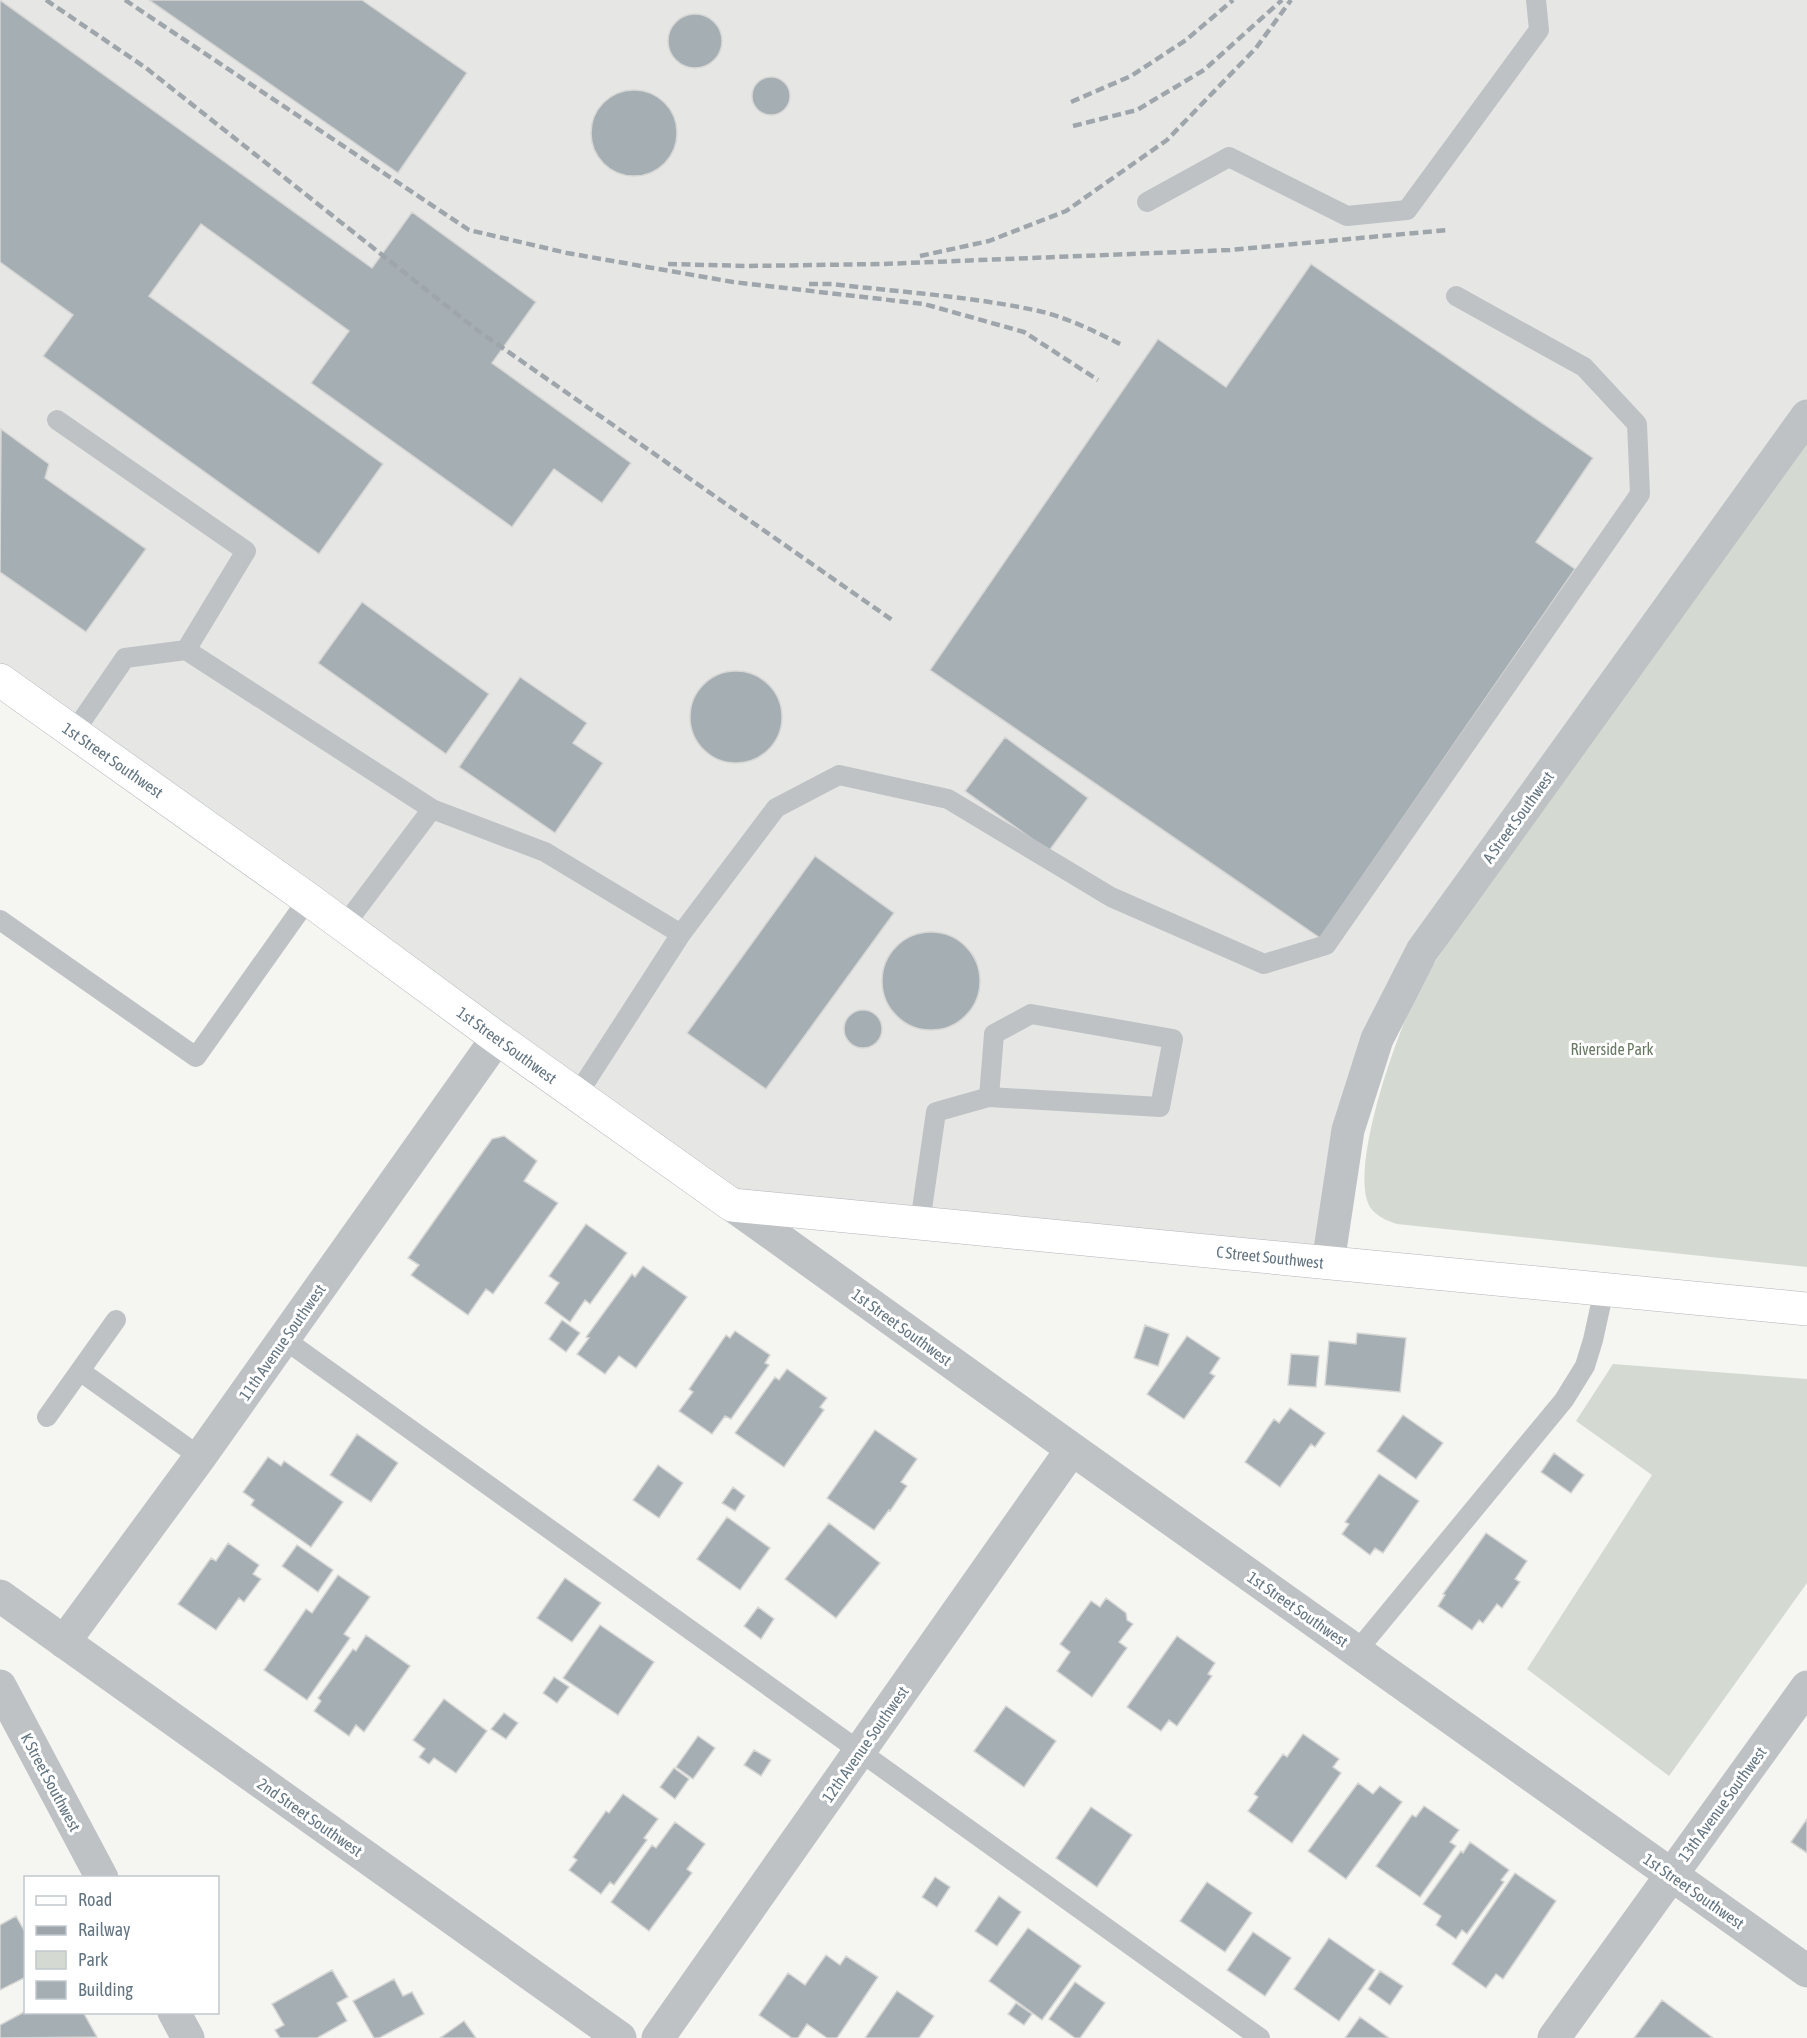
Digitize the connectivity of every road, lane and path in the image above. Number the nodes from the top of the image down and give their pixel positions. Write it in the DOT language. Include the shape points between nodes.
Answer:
graph roads {
  1 [pos="1536,0"];
  2 [pos="1147,202"];
  3 [pos="1456,296"];
  4 [pos="1807,416"];
  5 [pos="57,420"];
  6 [pos="186,650"];
  7 [pos="0,680"];
  8 [pos="74,732"];
  9 [pos="432,809"];
  10 [pos="308,899"];
  11 [pos="0,920"];
  12 [pos="345,926"];
  13 [pos="681,934"];
  14 [pos="497,1038"];
  15 [pos="577,1095"];
  16 [pos="989,1097"];
  17 [pos="732,1205"];
  18 [pos="920,1223"];
  19 [pos="1328,1263"];
  20 [pos="1604,1290"];
  21 [pos="1807,1309"];
  22 [pos="116,1320"];
  23 [pos="284,1339"];
  24 [pos="80,1371"];
  25 [pos="48,1417"];
  26 [pos="1072,1449"];
  27 [pos="200,1457"];
  28 [pos="0,1596"];
  29 [pos="64,1642"];
  30 [pos="1357,1651"];
  31 [pos="0,1686"];
  32 [pos="1807,1687"];
  33 [pos="859,1752"];
  34 [pos="1671,1874"];
  35 [pos="101,1876"];
  36 [pos="1807,1971"];
  37 [pos="175,2014"];
  38 [pos="188,2038"];
  39 [pos="620,2038"];
  40 [pos="658,2038"];
  41 [pos="1260,2038"];
  42 [pos="1554,2038"];
  1 -- 2 [label="lane" via="1539,30 1407,210 1347,216 1229,157"];
  3 -- 13 [label="lane" via="1584,367 1637,424 1640,494 1326,945 1264,964 1111,897 948,799 839,775 776,808"];
  4 -- 19 [label="street, A Street Southwest" via="1422,951 1377,1039 1348,1130"];
  5 -- 6 [label="lane" via="246,550"];
  6 -- 8 [label="lane" via="125,658"];
  6 -- 9 [label="lane"];
  7 -- 8 [label="main road, 1st Street Southwest"];
  8 -- 10 [label="main road, 1st Street Southwest"];
  9 -- 12 [label="lane"];
  9 -- 13 [label="lane" via="545,852"];
  10 -- 11 [label="lane" via="196,1057"];
  10 -- 12 [label="main road, 1st Street Southwest"];
  12 -- 14 [label="main road, 1st Street Southwest"];
  13 -- 15 [label="lane"];
  14 -- 15 [label="main road, 1st Street Southwest"];
  14 -- 23 [label="street, 11th Avenue Southwest"];
  15 -- 17 [label="main road, 1st Street Southwest"];
  16 -- 16 [label="lane" via="1160,1107 1173,1039 1031,1014 994,1034"];
  16 -- 18 [label="lane" via="936,1112"];
  17 -- 18 [label="main road, C Street Southwest"];
  17 -- 26 [label="street, 1st Street Southwest"];
  18 -- 19 [label="main road, C Street Southwest"];
  19 -- 20 [label="main road, C Street Southwest"];
  20 -- 21 [label="main road, C Street Southwest"];
  20 -- 30 [label="lane" via="1585,1366 1564,1400"];
  22 -- 24 [label="lane"];
  23 -- 27 [label="street, 11th Avenue Southwest"];
  23 -- 33 [label="lane"];
  24 -- 25 [label="lane"];
  24 -- 27 [label="lane"];
  26 -- 30 [label="street, 1st Street Southwest"];
  26 -- 33 [label="street, 12th Avenue Southwest"];
  27 -- 29 [label="street, 11th Avenue Southwest"];
  28 -- 29 [label="street, 2nd Street Southwest"];
  29 -- 39 [label="street, 2nd Street Southwest"];
  30 -- 34 [label="street, 1st Street Southwest"];
  31 -- 35 [label="street, K Street Southwest"];
  32 -- 34 [label="street, 13th Avenue Southwest"];
  33 -- 40 [label="street, 12th Avenue Southwest"];
  33 -- 41 [label="lane"];
  34 -- 36 [label="street, 1st Street Southwest"];
  34 -- 42 [label="street, 13th Avenue Southwest"];
  37 -- 38 [label="street"];
}
